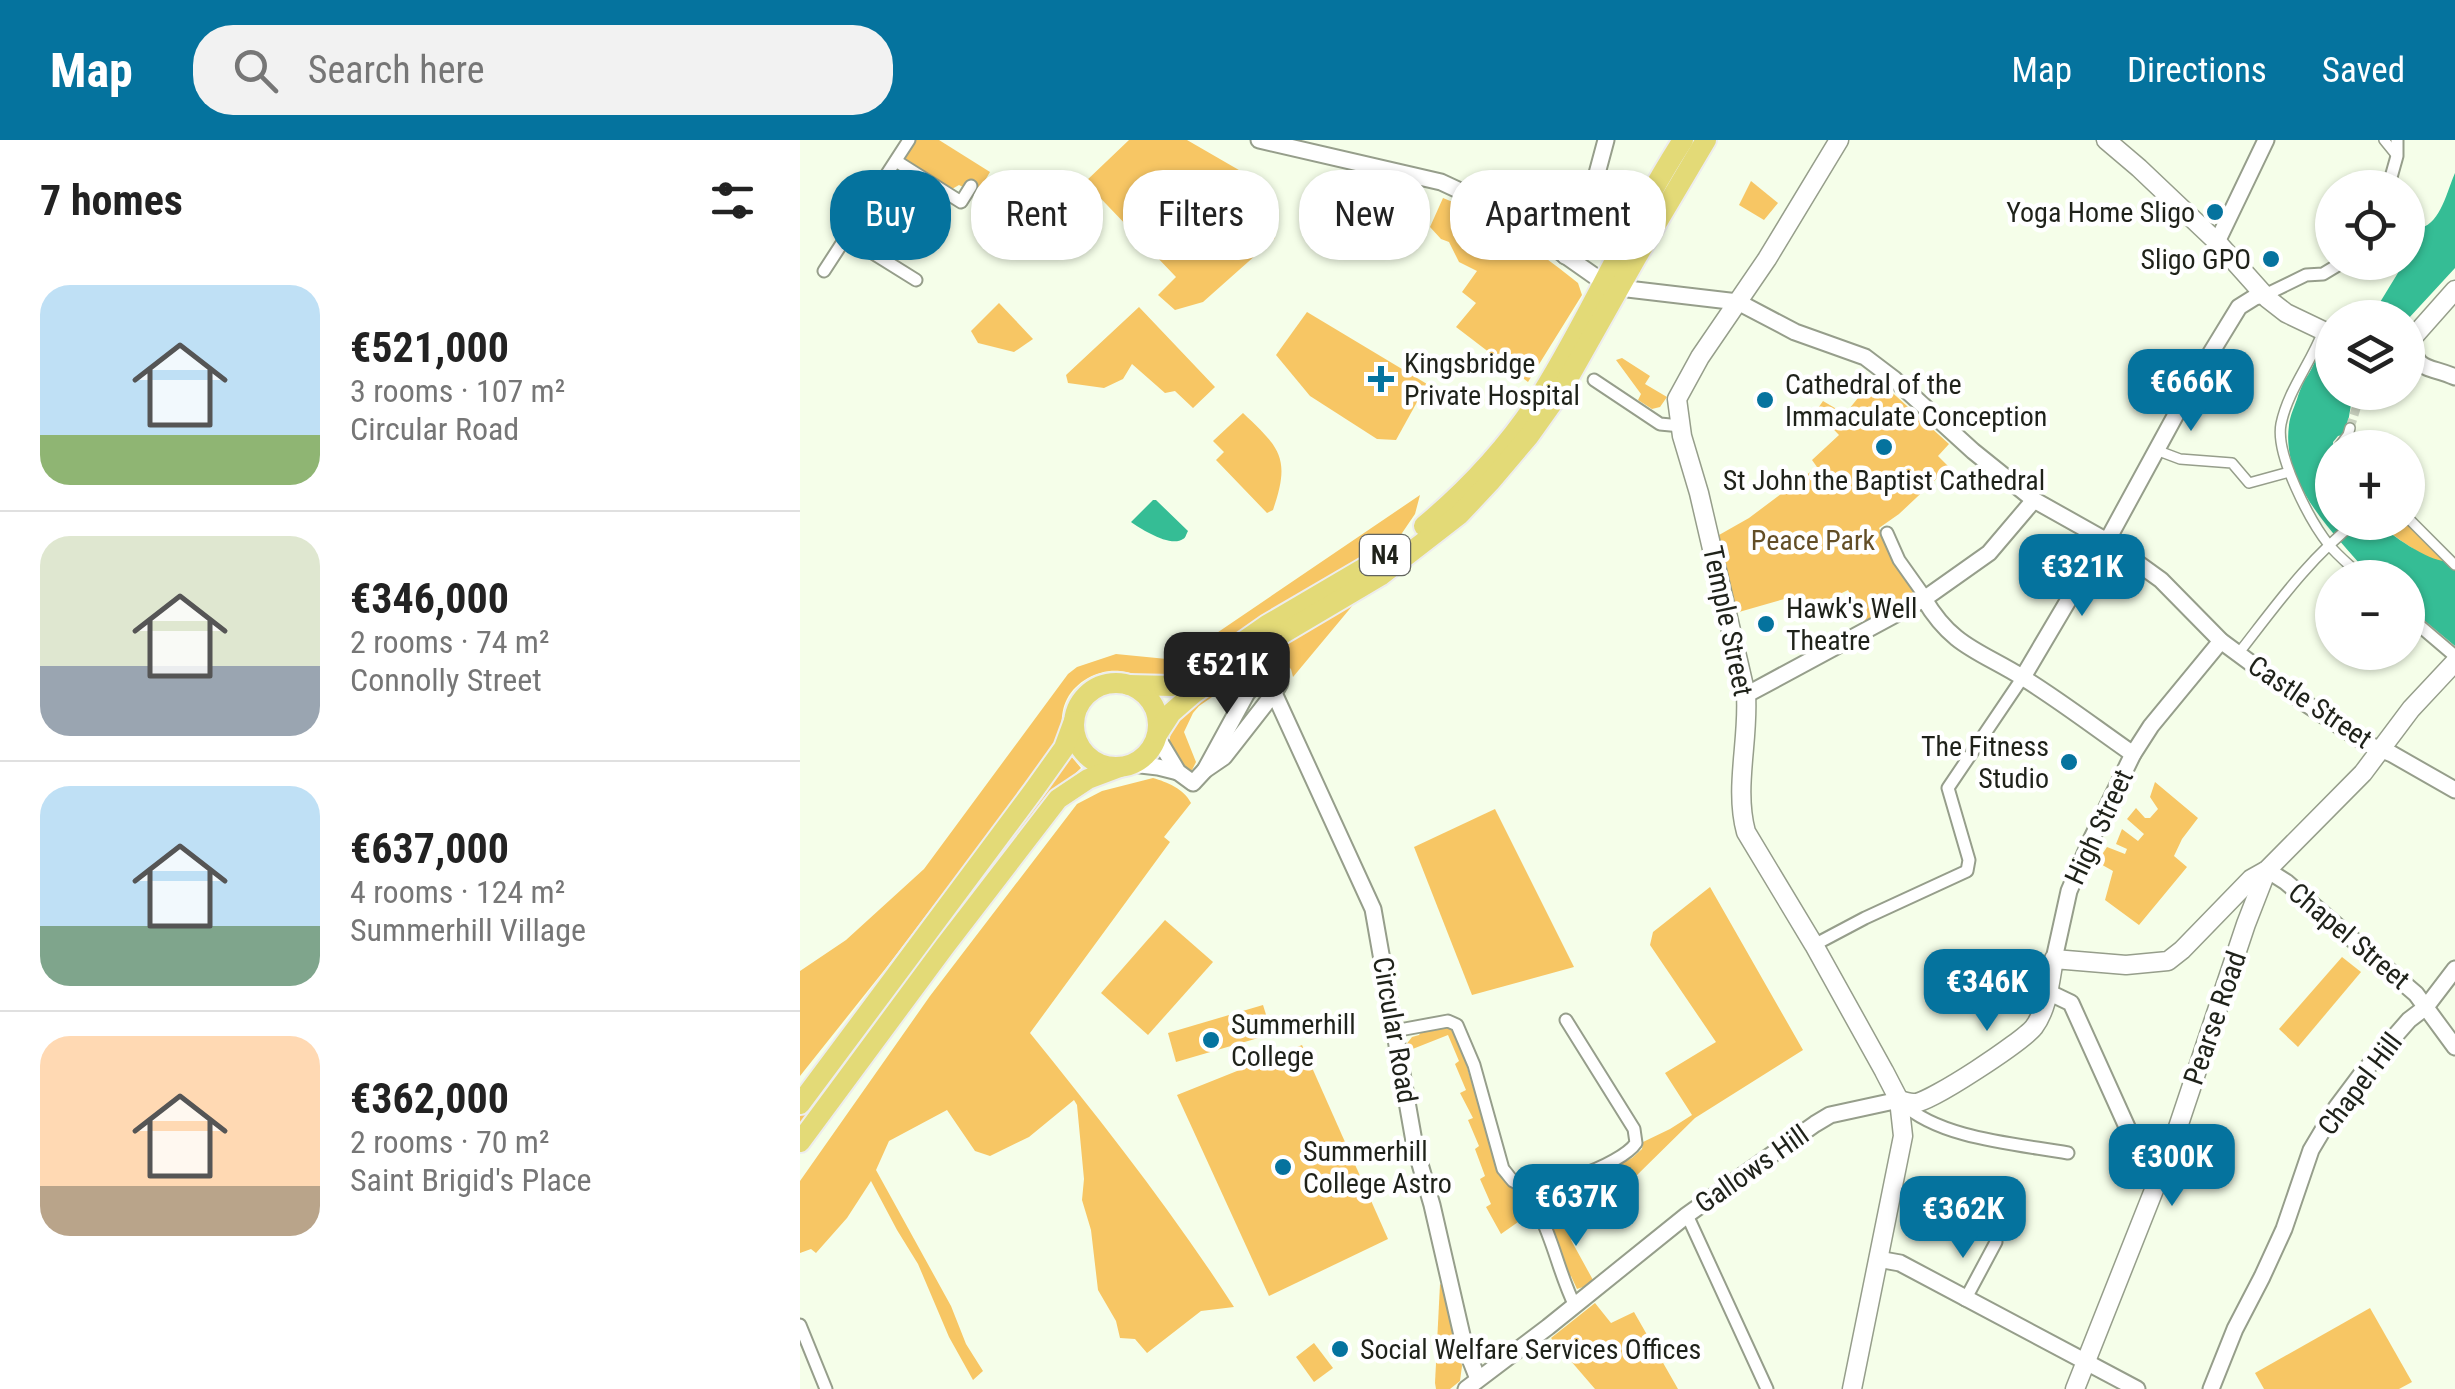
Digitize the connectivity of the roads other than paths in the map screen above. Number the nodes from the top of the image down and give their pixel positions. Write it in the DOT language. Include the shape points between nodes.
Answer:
graph roads {
  1 [pos="908,140"];
  2 [pos="1259,140"];
  3 [pos="1606,140"];
  4 [pos="1683,140"];
  5 [pos="1706,140"];
  6 [pos="1840,140"];
  7 [pos="2106,140"];
  8 [pos="2266,140"];
  9 [pos="2384,140"];
  10 [pos="2397,140"];
  11 [pos="2397,156"];
  12 [pos="896,162"];
  13 [pos="891,170"];
  14 [pos="1598,170"];
  15 [pos="2394,170"];
  16 [pos="971,186"];
  17 [pos="1450,187"];
  18 [pos="2218,242"];
  19 [pos="831,260"];
  20 [pos="884,260"];
  21 [pos="1571,260"];
  22 [pos="824,271"];
  23 [pos="2315,275"];
  24 [pos="916,280"];
  25 [pos="1611,285"];
  26 [pos="2455,290"];
  27 [pos="2265,295"];
  28 [pos="1738,302"];
  29 [pos="2425,324"];
  30 [pos="2315,327"];
  31 [pos="2315,353"];
  32 [pos="2455,360"];
  33 [pos="2447,374"];
  34 [pos="1594,380"];
  35 [pos="1681,426"];
  36 [pos="2156,450"];
  37 [pos="2289,472"];
  38 [pos="2034,500"];
  39 [pos="1886,533"];
  40 [pos="2425,535"];
  41 [pos="2105,541"];
  42 [pos="2333,541"];
  43 [pos="2348,560"];
  44 [pos="2455,565"];
  45 [pos="1925,598"];
  46 [pos="2425,632"];
  47 [pos="2221,640"];
  48 [pos="2238,654"];
  49 [pos="2455,659"];
  50 [pos="2023,678"];
  51 [pos="1128,684"];
  52 [pos="1274,693"];
  53 [pos="1746,695"];
  54 [pos="1074,721"];
  55 [pos="1157,735"];
  56 [pos="2382,750"];
  57 [pos="2133,754"];
  58 [pos="1126,766"];
  59 [pos="1206,770"];
  60 [pos="1178,772"];
  61 [pos="2455,790"];
  62 [pos="2267,870"];
  63 [pos="2226,906"];
  64 [pos="2246,924"];
  65 [pos="1814,946"];
  66 [pos="2054,959"];
  67 [pos="2455,969"];
  68 [pos="2048,992"];
  69 [pos="2426,1007"];
  70 [pos="866,1016"];
  71 [pos="893,1017"];
  72 [pos="1566,1020"];
  73 [pos="1394,1031"];
  74 [pos="2455,1048"];
  75 [pos="1889,1080"];
  76 [pos="800,1091"];
  77 [pos="1899,1100"];
  78 [pos="800,1104"];
  79 [pos="1858,1107"];
  80 [pos="800,1142"];
  81 [pos="2068,1153"];
  82 [pos="800,1159"];
  83 [pos="2161,1172"];
  84 [pos="1538,1213"];
  85 [pos="1687,1215"];
  86 [pos="1996,1242"];
  87 [pos="1878,1259"];
  88 [pos="1965,1300"];
  89 [pos="1575,1306"];
  90 [pos="800,1325"];
  91 [pos="2085,1364"];
  92 [pos="1472,1384"];
  93 [pos="826,1389"];
  94 [pos="1766,1389"];
  95 [pos="1852,1389"];
  96 [pos="2074,1389"];
  97 [pos="2137,1389"];
  98 [pos="2211,1389"];
  1 -- 12 [label="street"];
  2 -- 17 [label="street"];
  3 -- 14 [label="street"];
  4 -- 25 [label="highway, N4" via="1650,193"];
  5 -- 25 [label="highway, N4"];
  6 -- 28 [label="main road, Temple Street"];
  7 -- 18 [label="main road"];
  8 -- 18 [label="street"];
  9 -- 11 [label="street"];
  10 -- 11 [label="street"];
  11 -- 15 [label="street"];
  12 -- 13 [label="street"];
  12 -- 16 [label="street" via="961,202"];
  18 -- 27 [label="main road"];
  19 -- 22 [label="street"];
  20 -- 24 [label="street"];
  21 -- 25 [label="street"];
  23 -- 27 [label="street"];
  25 -- 28 [label="street"];
  25 -- 51 [label="highway, N4" via="1540,397 1440,512 1378,560 1197,674 1172,686"];
  25 -- 55 [label="highway, N4" via="1561,391 1460,514 1380,576 1194,693"];
  26 -- 29 [label="main road"];
  27 -- 30 [label="main road"];
  27 -- 36 [label="street" via="2239,306"];
  28 -- 35 [label="main road, Temple Street" via="1680,390"];
  28 -- 38 [label="street, Castle Street" via="1874,362"];
  31 -- 37 [label="street" via="2280,427"];
  32 -- 33 [label="street"];
  34 -- 35 [label="street" via="1660,424"];
  35 -- 53 [label="main road, Temple Street"];
  36 -- 37 [label="street" via="2232,464 2249,483"];
  36 -- 41 [label="street"];
  37 -- 42 [label="street" via="2307,510"];
  38 -- 41 [label="street, Castle Street"];
  38 -- 45 [label="street" via="1989,552"];
  39 -- 45 [label="street"];
  40 -- 44 [label="street"];
  41 -- 47 [label="street, Castle Street" via="2161,580"];
  41 -- 50 [label="street"];
  42 -- 43 [label="street"];
  42 -- 48 [label="street"];
  45 -- 50 [label="street" via="1950,635"];
  45 -- 53 [label="street"];
  46 -- 49 [label="street"];
  47 -- 48 [label="street, Castle Street"];
  47 -- 57 [label="street, High Street"];
  48 -- 56 [label="street, Castle Street"];
  49 -- 56 [label="main road"];
  50 -- 57 [label="street"];
  50 -- 65 [label="street" via="1948,788 1967,871"];
  51 -- 54 [label="highway, N4" via="1092,690"];
  51 -- 55 [label="highway" via="1155,708"];
  52 -- 59 [label="street"];
  52 -- 59 [label="street" via="1280,679 1268,670 1247,692"];
  52 -- 73 [label="street, Circular Road" via="1373,909"];
  53 -- 65 [label="main road, Temple Street" via="1742,818"];
  54 -- 58 [label="highway" via="1086,755 1108,767"];
  54 -- 70 [label="highway, N4" via="1064,748"];
  55 -- 58 [label="highway, N4" via="1152,748"];
  55 -- 60 [label="street"];
  56 -- 61 [label="street, Castle Street"];
  56 -- 62 [label="main road"];
  57 -- 66 [label="street, High Street" via="2069,891"];
  58 -- 60 [label="street"];
  58 -- 71 [label="highway, N4" via="1058,798"];
  59 -- 60 [label="street" via="1193,783"];
  62 -- 63 [label="main road"];
  62 -- 64 [label="main road, Pearse Road"];
  62 -- 69 [label="street, Chapel Street"];
  63 -- 64 [label="main road"];
  63 -- 66 [label="main road" via="2168,961"];
  64 -- 83 [label="main road, Pearse Road"];
  65 -- 75 [label="main road, Temple Street"];
  66 -- 68 [label="main road"];
  67 -- 69 [label="street, Chapel Hill"];
  68 -- 77 [label="main road" via="2035,1026 2019,1041 1917,1103"];
  68 -- 83 [label="street" via="2071,1003 2146,1168"];
  69 -- 74 [label="street, Chapel Street"];
  69 -- 98 [label="street, Chapel Hill" via="2360,1076 2311,1150 2284,1229"];
  70 -- 76 [label="highway, N4"];
  70 -- 78 [label="highway, N4"];
  71 -- 80 [label="highway, N4"];
  71 -- 82 [label="highway, N4"];
  72 -- 73 [label="street" via="1634,1129 1636,1143 1629,1153 1556,1183 1519,1183 1503,1169 1457,1025"];
  73 -- 92 [label="street, Circular Road"];
  75 -- 77 [label="main road, Temple Street"];
  75 -- 79 [label="street"];
  77 -- 79 [label="street, Gallows Hill"];
  77 -- 81 [label="street" via="1913,1114 1949,1128"];
  77 -- 87 [label="main road" via="1902,1136"];
  79 -- 85 [label="street, Gallows Hill" via="1815,1124"];
  83 -- 91 [label="main road, Pearse Road"];
  84 -- 89 [label="street"];
  85 -- 89 [label="street, Gallows Hill"];
  85 -- 94 [label="street"];
  86 -- 88 [label="street"];
  87 -- 88 [label="street"];
  87 -- 95 [label="main road"];
  88 -- 91 [label="street"];
  89 -- 92 [label="street, Gallows Hill"];
  90 -- 93 [label="street"];
  91 -- 96 [label="main road, Pearse Road"];
  91 -- 97 [label="street"];
}
